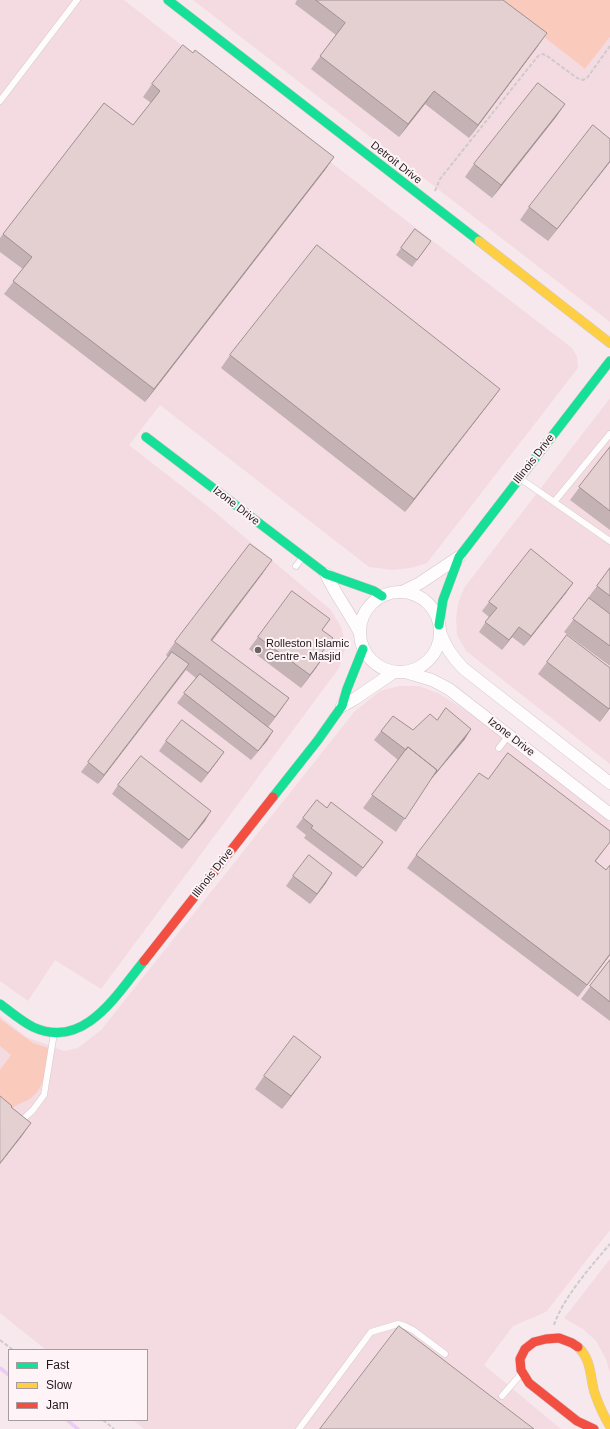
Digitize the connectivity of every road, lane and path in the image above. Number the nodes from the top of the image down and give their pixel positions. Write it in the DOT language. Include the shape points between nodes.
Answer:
graph roads {
  1 [pos="77,0"];
  2 [pos="168,0"];
  3 [pos="610,46"];
  4 [pos="0,101"];
  5 [pos="434,193"];
  6 [pos="610,344"];
  7 [pos="610,361"];
  8 [pos="610,434"];
  9 [pos="146,437"];
  10 [pos="520,478"];
  11 [pos="554,502"];
  12 [pos="610,541"];
  13 [pos="303,557"];
  14 [pos="459,557"];
  15 [pos="296,566"];
  16 [pos="326,574"];
  17 [pos="402,592"];
  18 [pos="382,596"];
  19 [pos="440,629"];
  20 [pos="359,631"];
  21 [pos="363,649"];
  22 [pos="399,672"];
  23 [pos="342,706"];
  24 [pos="509,735"];
  25 [pos="499,748"];
  26 [pos="610,783"];
  27 [pos="610,814"];
  28 [pos="0,1004"];
  29 [pos="54,1032"];
  30 [pos="13,1129"];
  31 [pos="610,1244"];
  32 [pos="554,1326"];
  33 [pos="0,1340"];
  34 [pos="12,1349"];
  35 [pos="445,1354"];
  36 [pos="522,1373"];
  37 [pos="502,1396"];
  38 [pos="104,1421"];
  39 [pos="610,1426"];
  40 [pos="114,1429"];
  41 [pos="299,1429"];
  42 [pos="594,1429"];
  1 -- 4 [label="lane"];
  2 -- 6 [label="street, Detroit Drive"];
  3 -- 5 [label="path" via="583,80 545,54 538,56 440,179"];
  7 -- 10 [label="street, Illinois Drive"];
  8 -- 11 [label="lane"];
  9 -- 13 [label="street, Izone Drive" via="258,526"];
  10 -- 11 [label="lane"];
  10 -- 14 [label="street, Illinois Drive"];
  11 -- 12 [label="lane"];
  13 -- 15 [label="lane"];
  13 -- 16 [label="street, Izone Drive"];
  14 -- 17 [label="street, Illinois Drive"];
  14 -- 19 [label="street, Illinois Drive" via="443,600"];
  16 -- 18 [label="street, Izone Drive"];
  16 -- 20 [label="street, Izone Drive"];
  17 -- 18 [label="street"];
  17 -- 19 [label="street" via="415,595 426,602 434,613"];
  18 -- 20 [label="street" via="366,610"];
  19 -- 22 [label="street" via="438,644 426,663 416,669"];
  19 -- 26 [label="street" via="444,643 464,669"];
  20 -- 21 [label="street"];
  21 -- 22 [label="street" via="370,660 381,668"];
  21 -- 23 [label="street, Illinois Drive"];
  22 -- 23 [label="street, Illinois Drive"];
  22 -- 24 [label="street, Izone Drive" via="432,680 449,689"];
  23 -- 29 [label="street, Illinois Drive" via="112,1002 96,1018 74,1030"];
  24 -- 25 [label="lane"];
  24 -- 27 [label="street, Izone Drive"];
  28 -- 29 [label="street" via="25,1023 44,1031"];
  29 -- 30 [label="lane" via="44,1094 33,1110"];
  31 -- 32 [label="path" via="572,1293"];
  33 -- 34 [label="path"];
  35 -- 41 [label="lane" via="405,1326 398,1324 371,1332"];
  36 -- 37 [label="lane"];
  36 -- 39 [label="street" via="520,1367 525,1349 536,1341 562,1338 571,1342 581,1350 588,1361 595,1395"];
  36 -- 42 [label="street" via="529,1383 577,1421"];
  38 -- 40 [label="path"];
}
